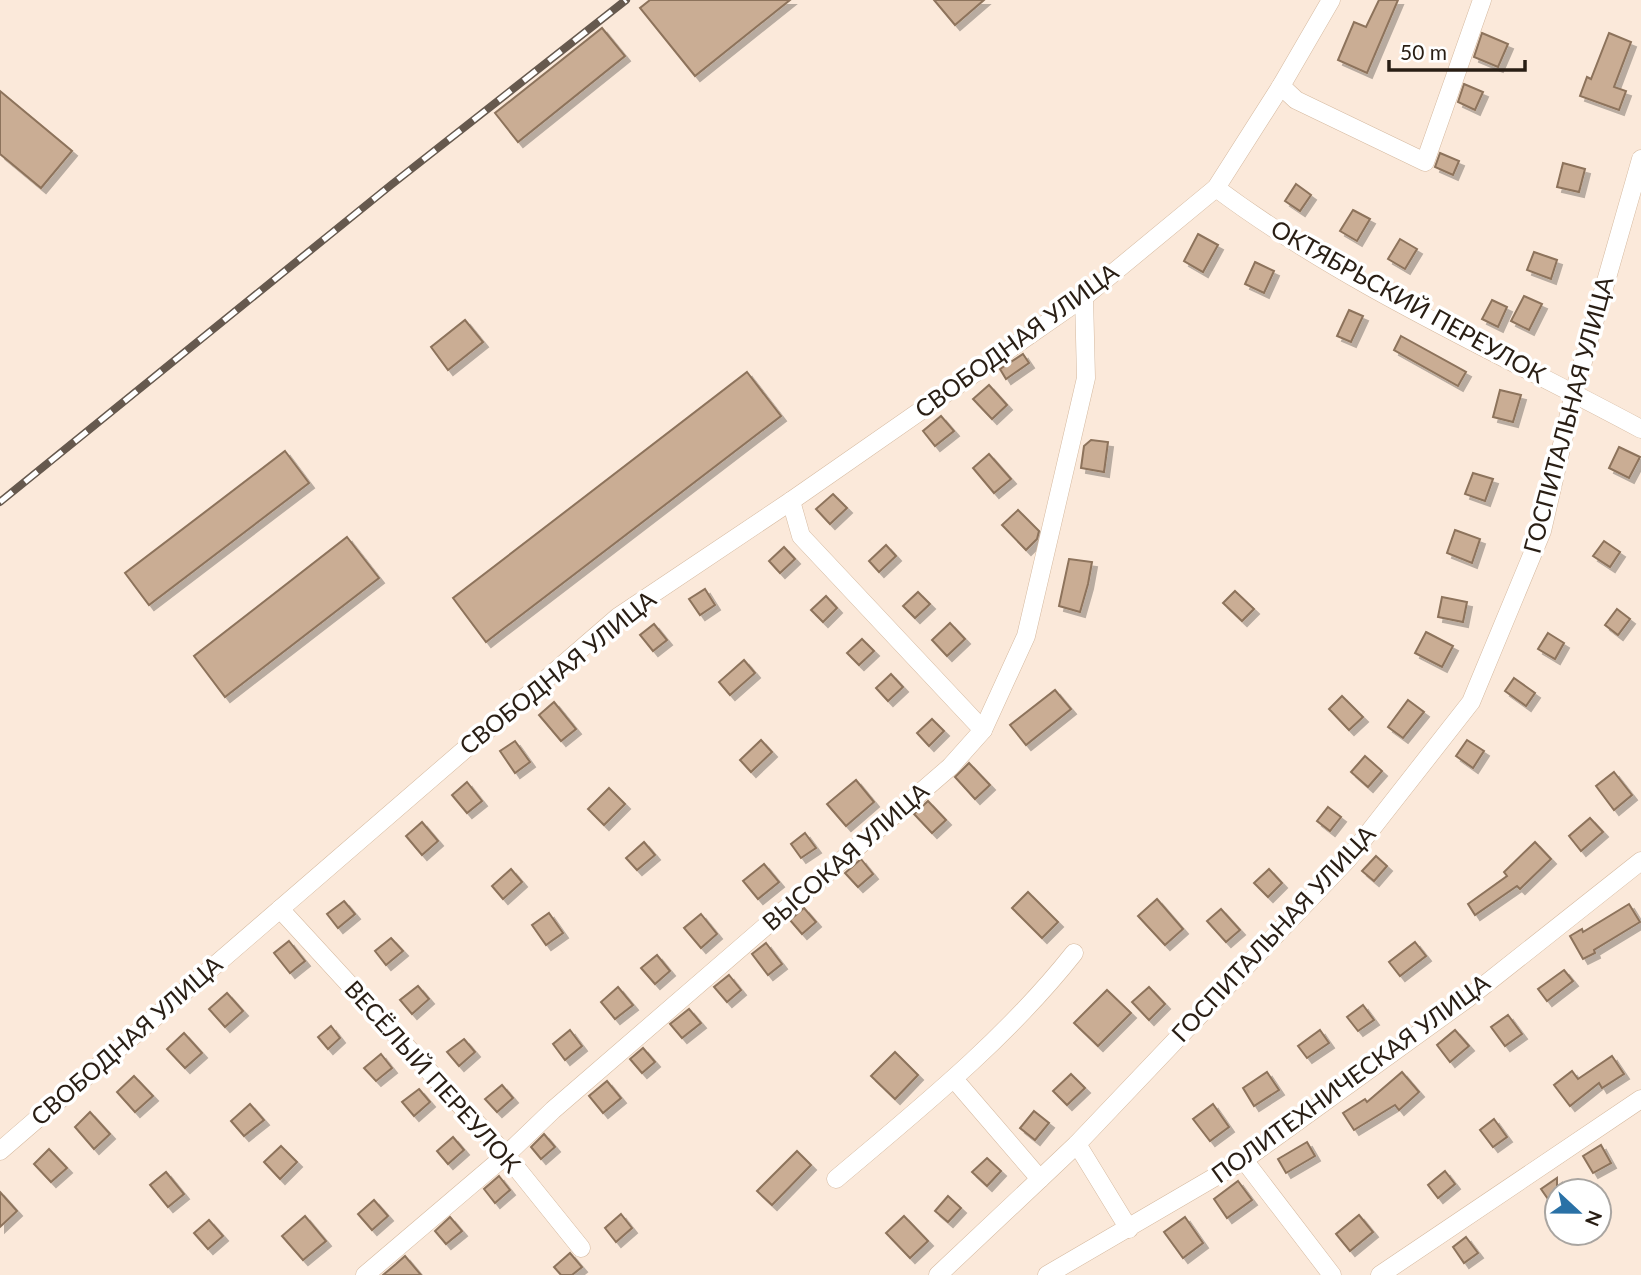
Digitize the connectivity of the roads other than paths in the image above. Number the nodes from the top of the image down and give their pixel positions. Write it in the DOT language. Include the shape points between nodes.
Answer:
graph roads {
  1 [pos="1331,0"];
  2 [pos="1482,0"];
  3 [pos="1281,86"];
  4 [pos="1641,159"];
  5 [pos="1216,188"];
  6 [pos="1084,296"];
  7 [pos="1574,393"];
  8 [pos="1641,429"];
  9 [pos="791,501"];
  10 [pos="983,730"];
  11 [pos="1641,861"];
  12 [pos="280,909"];
  13 [pos="1074,953"];
  14 [pos="954,1079"];
  15 [pos="1641,1099"];
  16 [pos="1077,1144"];
  17 [pos="0,1151"];
  18 [pos="506,1156"];
  19 [pos="1244,1160"];
  20 [pos="836,1179"];
  21 [pos="1040,1179"];
  22 [pos="1129,1228"];
  23 [pos="581,1248"];
  24 [pos="365,1275"];
  25 [pos="938,1275"];
  26 [pos="1047,1275"];
  27 [pos="1332,1275"];
  28 [pos="1380,1275"];
  1 -- 3 [label="street, СВОБОДНАЯ УЛИЦА"];
  2 -- 3 [label="street" via="1425,162 1296,100"];
  3 -- 5 [label="street, СВОБОДНАЯ УЛИЦА"];
  4 -- 7 [label="street, ГОСПИТАЛЬНАЯ УЛИЦА"];
  5 -- 6 [label="street, СВОБОДНАЯ УЛИЦА"];
  5 -- 7 [label="street, ОКТЯБРЬСКИЙ ПЕРЕУЛОК" via="1266,225 1367,283"];
  6 -- 9 [label="street, СВОБОДНАЯ УЛИЦА"];
  6 -- 10 [label="street, ВЫСОКАЯ УЛИЦА" via="1086,378 1026,636"];
  7 -- 8 [label="street, ОКТЯБРЬСКИЙ ПЕРЕУЛОК"];
  7 -- 16 [label="street, ГОСПИТАЛЬНАЯ УЛИЦА" via="1542,531 1471,702 1348,859"];
  9 -- 10 [label="street" via="801,536"];
  9 -- 12 [label="street, СВОБОДНАЯ УЛИЦА" via="618,617"];
  10 -- 18 [label="street, ВЫСОКАЯ УЛИЦА" via="950,767 553,1110"];
  11 -- 19 [label="street, ПОЛИТЕХНИЧЕСКАЯ УЛИЦА" via="1468,998"];
  12 -- 17 [label="street, СВОБОДНАЯ УЛИЦА"];
  12 -- 18 [label="street, ВЕСЁЛЫЙ ПЕРЕУЛОК"];
  13 -- 14 [label="street"];
  14 -- 20 [label="street"];
  14 -- 21 [label="street"];
  15 -- 28 [label="street"];
  16 -- 21 [label="street, ГОСПИТАЛЬНАЯ УЛИЦА"];
  16 -- 22 [label="street"];
  18 -- 23 [label="street, ВЕСЁЛЫЙ ПЕРЕУЛОК"];
  18 -- 24 [label="street, ВЫСОКАЯ УЛИЦА"];
  19 -- 22 [label="street, ПОЛИТЕХНИЧЕСКАЯ УЛИЦА"];
  19 -- 27 [label="street"];
  21 -- 25 [label="street, ГОСПИТАЛЬНАЯ УЛИЦА"];
  22 -- 26 [label="street, ПОЛИТЕХНИЧЕСКАЯ УЛИЦА"];
}
